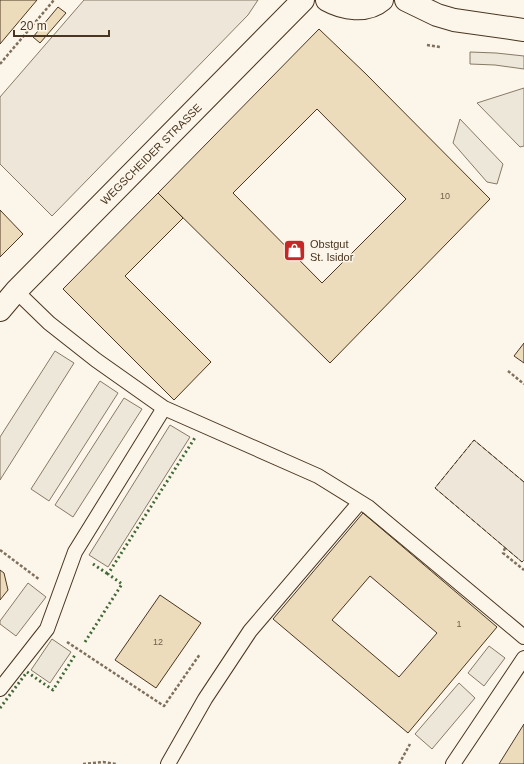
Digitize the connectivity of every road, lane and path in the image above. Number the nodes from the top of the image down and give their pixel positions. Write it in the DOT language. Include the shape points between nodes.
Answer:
graph roads {
  1 [pos="54,0"];
  2 [pos="303,0"];
  3 [pos="327,0"];
  4 [pos="382,0"];
  5 [pos="406,0"];
  6 [pos="524,30"];
  7 [pos="0,64"];
  8 [pos="16,292"];
  9 [pos="0,310"];
  10 [pos="508,371"];
  11 [pos="524,384"];
  12 [pos="164,408"];
  13 [pos="360,502"];
  14 [pos="505,548"];
  15 [pos="0,550"];
  16 [pos="524,570"];
  17 [pos="59,595"];
  18 [pos="47,629"];
  19 [pos="524,637"];
  20 [pos="200,654"];
  21 [pos="524,658"];
  22 [pos="0,689"];
  23 [pos="410,744"];
  24 [pos="83,764"];
  25 [pos="116,764"];
  26 [pos="168,764"];
  27 [pos="399,764"];
  28 [pos="453,764"];
  1 -- 7 [label="path"];
  2 -- 8 [label="street, WEGSCHEIDER STRASSE"];
  3 -- 4 [label="street" via="349,8 366,8"];
  5 -- 6 [label="street" via="454,20"];
  8 -- 9 [label="street, WEGSCHEIDER STRASSE"];
  8 -- 12 [label="lane" via="49,323 96,360"];
  10 -- 11 [label="path"];
  12 -- 13 [label="lane" via="318,476"];
  12 -- 17 [label="lane" via="75,552"];
  13 -- 19 [label="lane"];
  13 -- 26 [label="lane" via="250,631 204,699"];
  14 -- 16 [label="path" via="503,553"];
  15 -- 17 [label="path"];
  17 -- 18 [label="lane"];
  18 -- 20 [label="path" via="164,706"];
  18 -- 22 [label="lane"];
  21 -- 28 [label="lane"];
  23 -- 27 [label="path"];
  24 -- 25 [label="path"];
}
